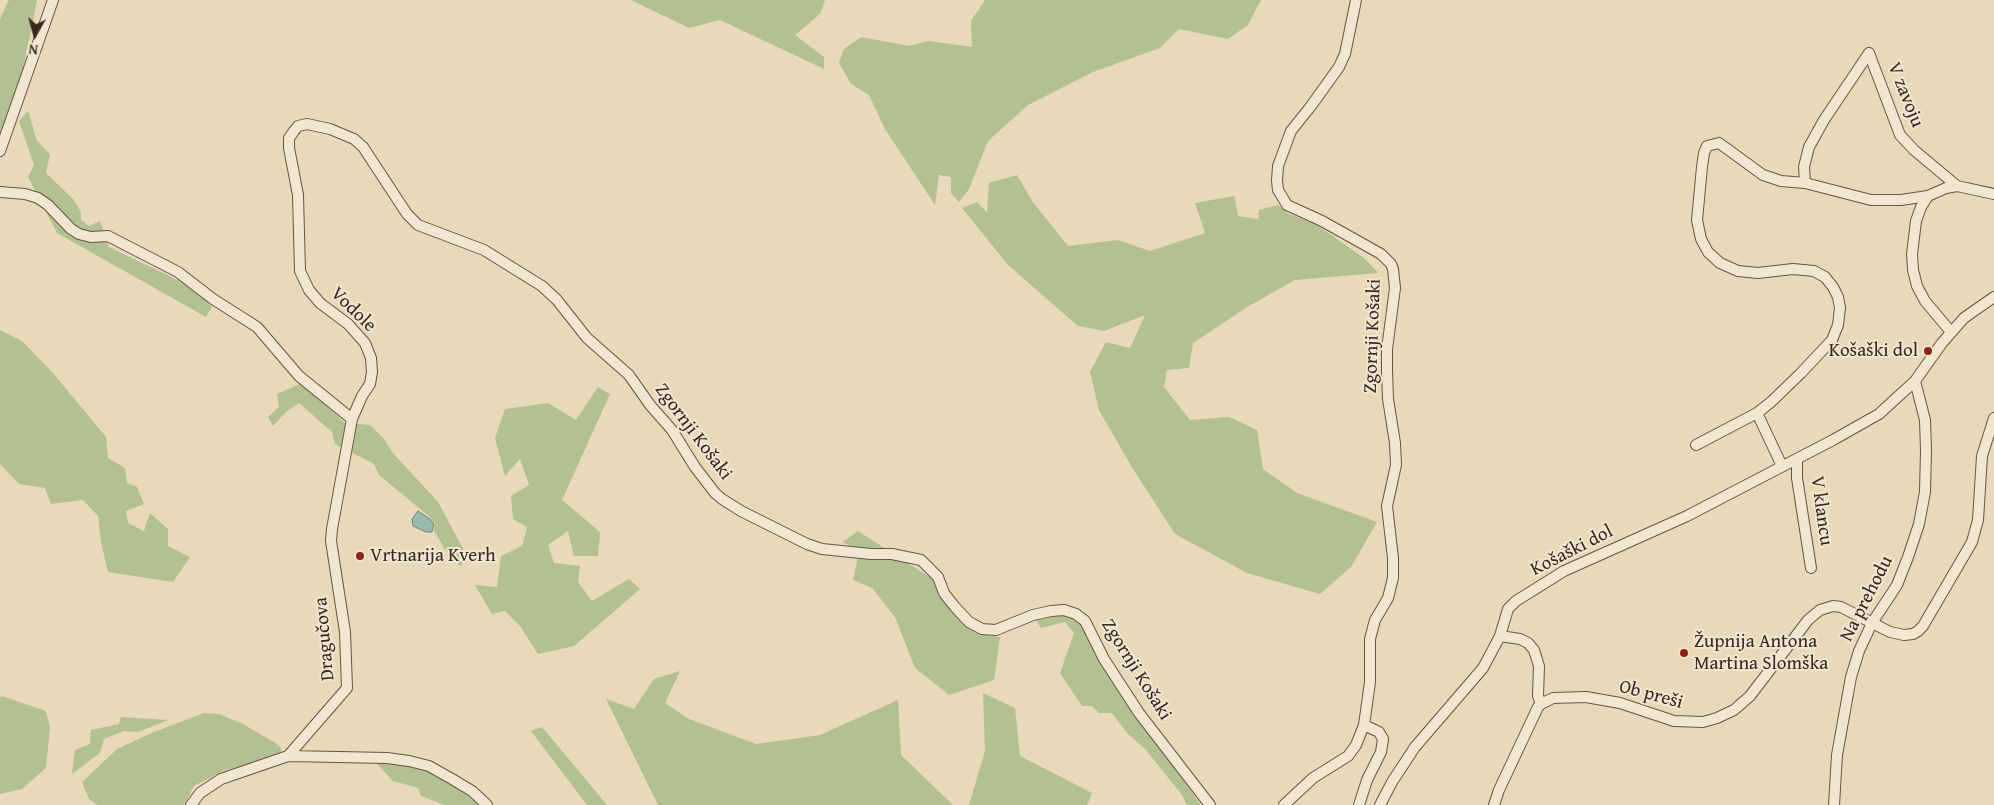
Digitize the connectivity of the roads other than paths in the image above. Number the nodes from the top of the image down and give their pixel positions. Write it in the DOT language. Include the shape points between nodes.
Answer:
graph roads {
  1 [pos="53,0"];
  2 [pos="1356,0"];
  3 [pos="0,151"];
  4 [pos="1805,183"];
  5 [pos="1957,186"];
  6 [pos="0,192"];
  7 [pos="1994,194"];
  8 [pos="1928,196"];
  9 [pos="445,235"];
  10 [pos="1994,298"];
  11 [pos="1951,332"];
  12 [pos="1914,381"];
  13 [pos="1757,413"];
  14 [pos="352,418"];
  15 [pos="1994,418"];
  16 [pos="1696,445"];
  17 [pos="1797,459"];
  18 [pos="1782,466"];
  19 [pos="1811,568"];
  20 [pos="1872,623"];
  21 [pos="1500,636"];
  22 [pos="1541,704"];
  23 [pos="1364,725"];
  24 [pos="288,756"];
  25 [pos="192,805"];
  26 [pos="487,805"];
  27 [pos="1210,805"];
  28 [pos="1284,805"];
  29 [pos="1358,805"];
  30 [pos="1380,805"];
  31 [pos="1494,805"];
  32 [pos="1834,805"];
  1 -- 3 [label="street"];
  2 -- 23 [label="street, Zgornji Košaki" via="1339,67 1291,131 1278,166 1277,182 1287,205 1322,220 1381,254 1391,264 1395,277 1387,371 1396,454 1387,506 1393,578 1370,639 1370,682"];
  4 -- 5 [label="street, V zavoju" via="1804,167 1810,147 1869,53 1900,135"];
  4 -- 8 [label="street" via="1871,200 1894,201"];
  4 -- 13 [label="street" via="1763,175 1719,143 1708,146 1704,153 1697,220 1708,252 1720,263 1738,271 1814,271 1833,286 1839,302 1838,325 1832,340 1772,402"];
  5 -- 7 [label="street, V zavoju"];
  5 -- 8 [label="street"];
  6 -- 14 [label="street" via="38,198 71,229 87,237 108,236 178,272 257,327 299,376"];
  8 -- 11 [label="street" via="1916,221 1913,270 1925,301"];
  9 -- 14 [label="street, Vodole" via="418,225 407,214 363,146 354,139 307,124 298,126 294,131 289,148 298,194 300,271 309,290 320,303 348,324 365,343 371,358 370,384"];
  9 -- 27 [label="street, Zgornji Košaki" via="484,250 557,300 586,338 629,375 672,430 714,493 741,511 822,549 892,554 921,560 938,577 955,607 969,622 982,629 996,630 1033,614 1051,611 1064,610 1076,614 1085,621 1104,659 1139,713"];
  10 -- 11 [label="street, Košaški dol" via="1964,318"];
  11 -- 12 [label="street, Košaški dol"];
  12 -- 17 [label="street, Košaški dol" via="1879,414"];
  12 -- 20 [label="street, Na prehodu" via="1924,420 1925,492 1919,524 1897,585"];
  13 -- 16 [label="street"];
  13 -- 18 [label="street"];
  14 -- 24 [label="street, Dragučova" via="331,541 345,632 346,688"];
  15 -- 20 [label="street, Ob preši" via="1982,456 1978,520 1972,542 1923,626 1913,634 1904,635"];
  17 -- 18 [label="street, Košaški dol"];
  17 -- 19 [label="street, V klancu"];
  18 -- 21 [label="street, Košaški dol" via="1687,516 1564,571 1508,608"];
  20 -- 22 [label="street, Ob preši" via="1840,607 1820,610 1808,620 1750,696 1734,710 1703,722 1674,721 1620,703 1586,697 1553,698"];
  20 -- 32 [label="street, Na prehodu" via="1851,677 1837,755"];
  21 -- 22 [label="street" via="1520,639 1534,650 1539,666 1538,696"];
  21 -- 30 [label="street, Košaški dol" via="1483,668 1415,747"];
  22 -- 31 [label="street"];
  23 -- 28 [label="street, Zgornji Košaki" via="1348,756 1313,778"];
  23 -- 29 [label="street" via="1379,732 1383,740"];
  24 -- 25 [label="street" via="221,779 200,793"];
  24 -- 26 [label="street" via="409,761 428,766 452,779"];
}
